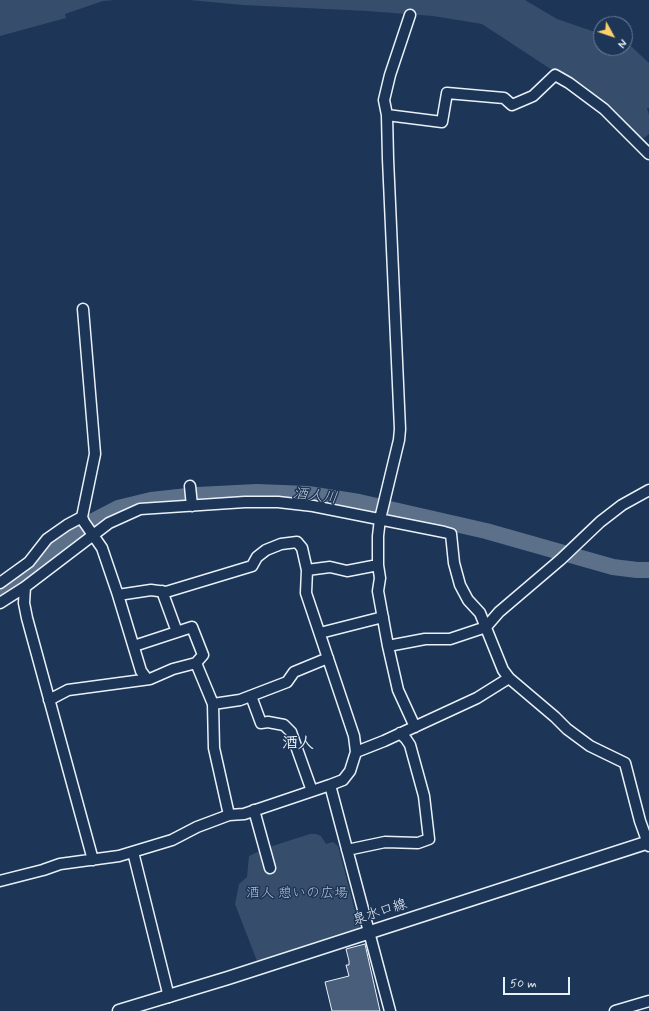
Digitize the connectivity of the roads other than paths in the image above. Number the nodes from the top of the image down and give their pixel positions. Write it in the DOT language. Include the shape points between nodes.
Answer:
graph roads {
  1 [pos="410,15"];
  2 [pos="387,115"];
  3 [pos="649,154"];
  4 [pos="83,309"];
  5 [pos="190,486"];
  6 [pos="649,490"];
  7 [pos="192,506"];
  8 [pos="82,517"];
  9 [pos="380,520"];
  10 [pos="93,536"];
  11 [pos="378,565"];
  12 [pos="307,570"];
  13 [pos="0,583"];
  14 [pos="25,587"];
  15 [pos="162,592"];
  16 [pos="118,595"];
  17 [pos="0,603"];
  18 [pos="383,617"];
  19 [pos="486,627"];
  20 [pos="177,632"];
  21 [pos="320,633"];
  22 [pos="134,646"];
  23 [pos="388,646"];
  24 [pos="328,658"];
  25 [pos="196,663"];
  26 [pos="509,678"];
  27 [pos="147,679"];
  28 [pos="251,696"];
  29 [pos="49,700"];
  30 [pos="213,704"];
  31 [pos="415,727"];
  32 [pos="400,734"];
  33 [pos="356,752"];
  34 [pos="330,785"];
  35 [pos="312,791"];
  36 [pos="254,810"];
  37 [pos="229,815"];
  38 [pos="649,843"];
  39 [pos="347,850"];
  40 [pos="133,852"];
  41 [pos="93,860"];
  42 [pos="270,868"];
  43 [pos="0,881"];
  44 [pos="368,933"];
  45 [pos="169,997"];
  46 [pos="649,1001"];
  47 [pos="119,1011"];
  48 [pos="390,1011"];
  49 [pos="615,1011"];
  1 -- 2 [label="street" via="384,100"];
  2 -- 3 [label="street" via="442,122 447,93 504,98 512,105 533,96 555,75 604,109"];
  2 -- 9 [label="street" via="400,428"];
  4 -- 8 [label="street" via="95,454"];
  5 -- 7 [label="street"];
  6 -- 19 [label="street" via="622,505 600,522 499,612"];
  7 -- 9 [label="street" via="278,502 313,506"];
  7 -- 10 [label="street" via="140,509 109,523"];
  8 -- 10 [label="street"];
  8 -- 13 [label="street" via="47,539 29,562"];
  9 -- 11 [label="street"];
  9 -- 19 [label="street" via="451,534 454,564 460,585 468,600 480,613"];
  10 -- 14 [label="street"];
  10 -- 16 [label="street" via="102,548"];
  11 -- 12 [label="street" via="347,571 330,567"];
  11 -- 18 [label="street" via="378,591"];
  12 -- 15 [label="street" via="302,548 297,542 281,544 266,550 257,557 252,566"];
  12 -- 21 [label="street" via="306,593"];
  14 -- 17 [label="street"];
  14 -- 29 [label="street" via="24,603 27,618"];
  15 -- 16 [label="street" via="151,590"];
  15 -- 20 [label="street"];
  16 -- 22 [label="street"];
  18 -- 21 [label="street"];
  18 -- 23 [label="street"];
  19 -- 23 [label="street" via="450,639 425,639"];
  19 -- 26 [label="street" via="503,670"];
  20 -- 22 [label="street"];
  20 -- 25 [label="street" via="192,627 203,655"];
  21 -- 24 [label="street"];
  22 -- 27 [label="street" via="141,671"];
  23 -- 31 [label="street" via="398,690"];
  24 -- 28 [label="street" via="294,672 287,682"];
  24 -- 33 [label="street" via="354,736"];
  25 -- 27 [label="street"];
  25 -- 30 [label="street"];
  26 -- 31 [label="street" via="477,698"];
  26 -- 38 [label="street" via="584,742 625,763 640,821"];
  27 -- 29 [label="street" via="68,690"];
  28 -- 30 [label="street"];
  28 -- 35 [label="street" via="261,723 284,725 291,732"];
  29 -- 41 [label="street"];
  30 -- 37 [label="street" via="214,748"];
  31 -- 32 [label="street"];
  32 -- 33 [label="street"];
  32 -- 39 [label="street" via="410,745 424,796 428,840 418,843 385,842"];
  33 -- 34 [label="street" via="350,771 343,780"];
  34 -- 35 [label="street"];
  34 -- 39 [label="street"];
  35 -- 36 [label="street"];
  36 -- 37 [label="street"];
  36 -- 42 [label="street"];
  37 -- 40 [label="street" via="172,840"];
  38 -- 44 [label="main road, 泉水口線"];
  39 -- 44 [label="street"];
  40 -- 41 [label="street"];
  40 -- 45 [label="street"];
  41 -- 43 [label="street" via="60,864"];
  44 -- 45 [label="main road, 泉水口線"];
  44 -- 48 [label="street"];
  45 -- 47 [label="main road, 泉水口線"];
  46 -- 49 [label="street"];
}
